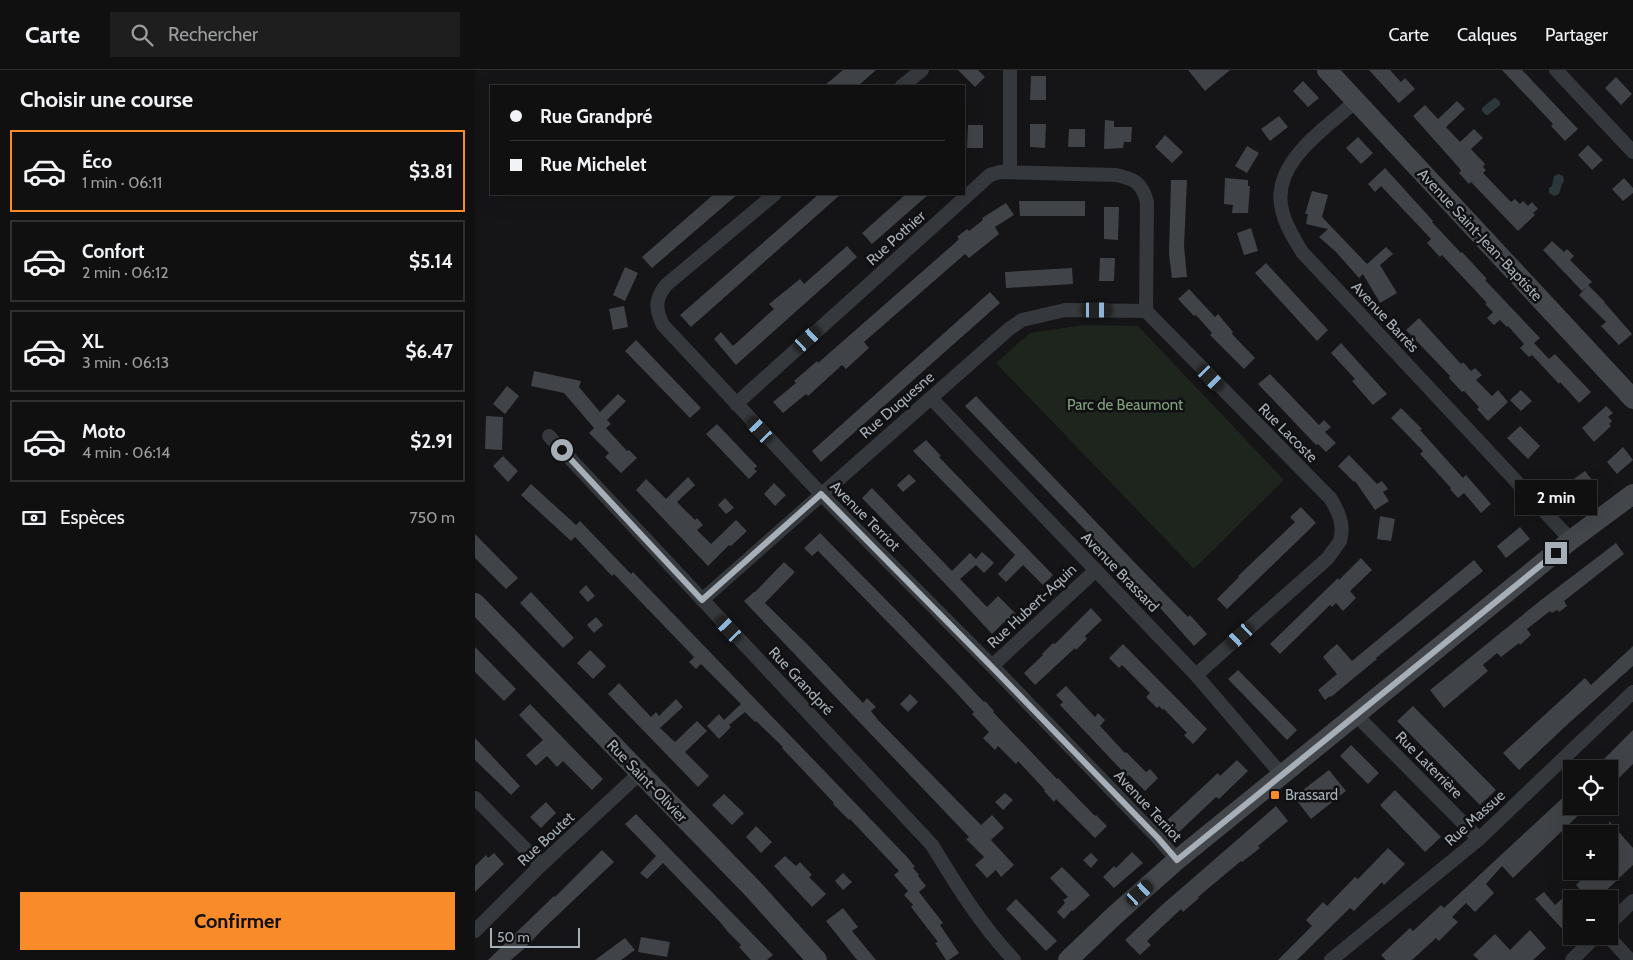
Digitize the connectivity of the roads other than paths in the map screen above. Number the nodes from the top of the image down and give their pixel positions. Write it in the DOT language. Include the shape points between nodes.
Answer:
graph roads {
  1 [pos="922,70"];
  2 [pos="1009,70"];
  3 [pos="1327,70"];
  4 [pos="1556,70"];
  5 [pos="903,85"];
  6 [pos="1356,101"];
  7 [pos="1633,152"];
  8 [pos="1010,172"];
  9 [pos="774,195"];
  10 [pos="1146,311"];
  11 [pos="931,398"];
  12 [pos="1633,399"];
  13 [pos="736,404"];
  14 [pos="549,436"];
  15 [pos="821,494"];
  16 [pos="1633,494"];
  17 [pos="1571,540"];
  18 [pos="1095,570"];
  19 [pos="702,600"];
  20 [pos="475,603"];
  21 [pos="991,666"];
  22 [pos="1196,675"];
  23 [pos="1633,692"];
  24 [pos="1356,715"];
  25 [pos="641,774"];
  26 [pos="1281,774"];
  27 [pos="475,798"];
  28 [pos="1479,839"];
  29 [pos="1177,860"];
  30 [pos="541,865"];
  31 [pos="1633,901"];
  32 [pos="1618,915"];
  33 [pos="475,931"];
  34 [pos="1587,945"];
  35 [pos="1616,945"];
  36 [pos="817,960"];
  37 [pos="1014,960"];
  38 [pos="1068,960"];
  39 [pos="1331,960"];
  40 [pos="1572,960"];
  41 [pos="1630,960"];
  1 -- 5 [label="street"];
  2 -- 8 [label="street"];
  3 -- 6 [label="street, Avenue Saint-Jean-Baptiste"];
  4 -- 7 [label="street"];
  6 -- 12 [label="street, Avenue Saint-Jean-Baptiste"];
  6 -- 17 [label="street, Avenue Barrès" via="1303,148 1287,167 1280,187 1281,209 1289,230 1302,252"];
  8 -- 10 [label="street, Rue Pothier" via="1116,175 1137,182 1147,202"];
  8 -- 13 [label="street, Rue Pothier" via="990,175"];
  9 -- 13 [label="street, Avenue Terriot" via="666,285 657,304 663,324"];
  10 -- 11 [label="street, Rue Duquesne" via="1065,310 1022,320"];
  10 -- 22 [label="street, Rue Lacoste" via="1330,498 1340,517 1339,541 1328,558"];
  11 -- 15 [label="street, Rue Duquesne"];
  11 -- 18 [label="street, Avenue Brassard"];
  13 -- 15 [label="street, Avenue Terriot"];
  14 -- 19 [label="street, Rue Grandpré"];
  15 -- 19 [label="street, Rue Duquesne"];
  15 -- 21 [label="street, Avenue Terriot"];
  16 -- 17 [label="street"];
  17 -- 24 [label="street"];
  18 -- 21 [label="street, Rue Hubert-Aquin"];
  18 -- 22 [label="street, Avenue Brassard"];
  19 -- 37 [label="street, Rue Grandpré" via="932,845 975,913"];
  20 -- 25 [label="street, Rue Saint-Olivier"];
  21 -- 29 [label="street, Avenue Terriot"];
  22 -- 26 [label="street, Avenue Brassard"];
  23 -- 28 [label="street, Rue Massue"];
  24 -- 26 [label="street"];
  24 -- 28 [label="street, Rue Laterrière"];
  25 -- 30 [label="street, Rue Boutet"];
  25 -- 36 [label="street, Rue Saint-Olivier"];
  26 -- 29 [label="street"];
  27 -- 30 [label="street"];
  28 -- 39 [label="street, Rue Massue"];
  29 -- 38 [label="street"];
  30 -- 33 [label="street, Rue Boutet"];
  31 -- 32 [label="street"];
  34 -- 40 [label="street"];
  35 -- 41 [label="street"];
}
